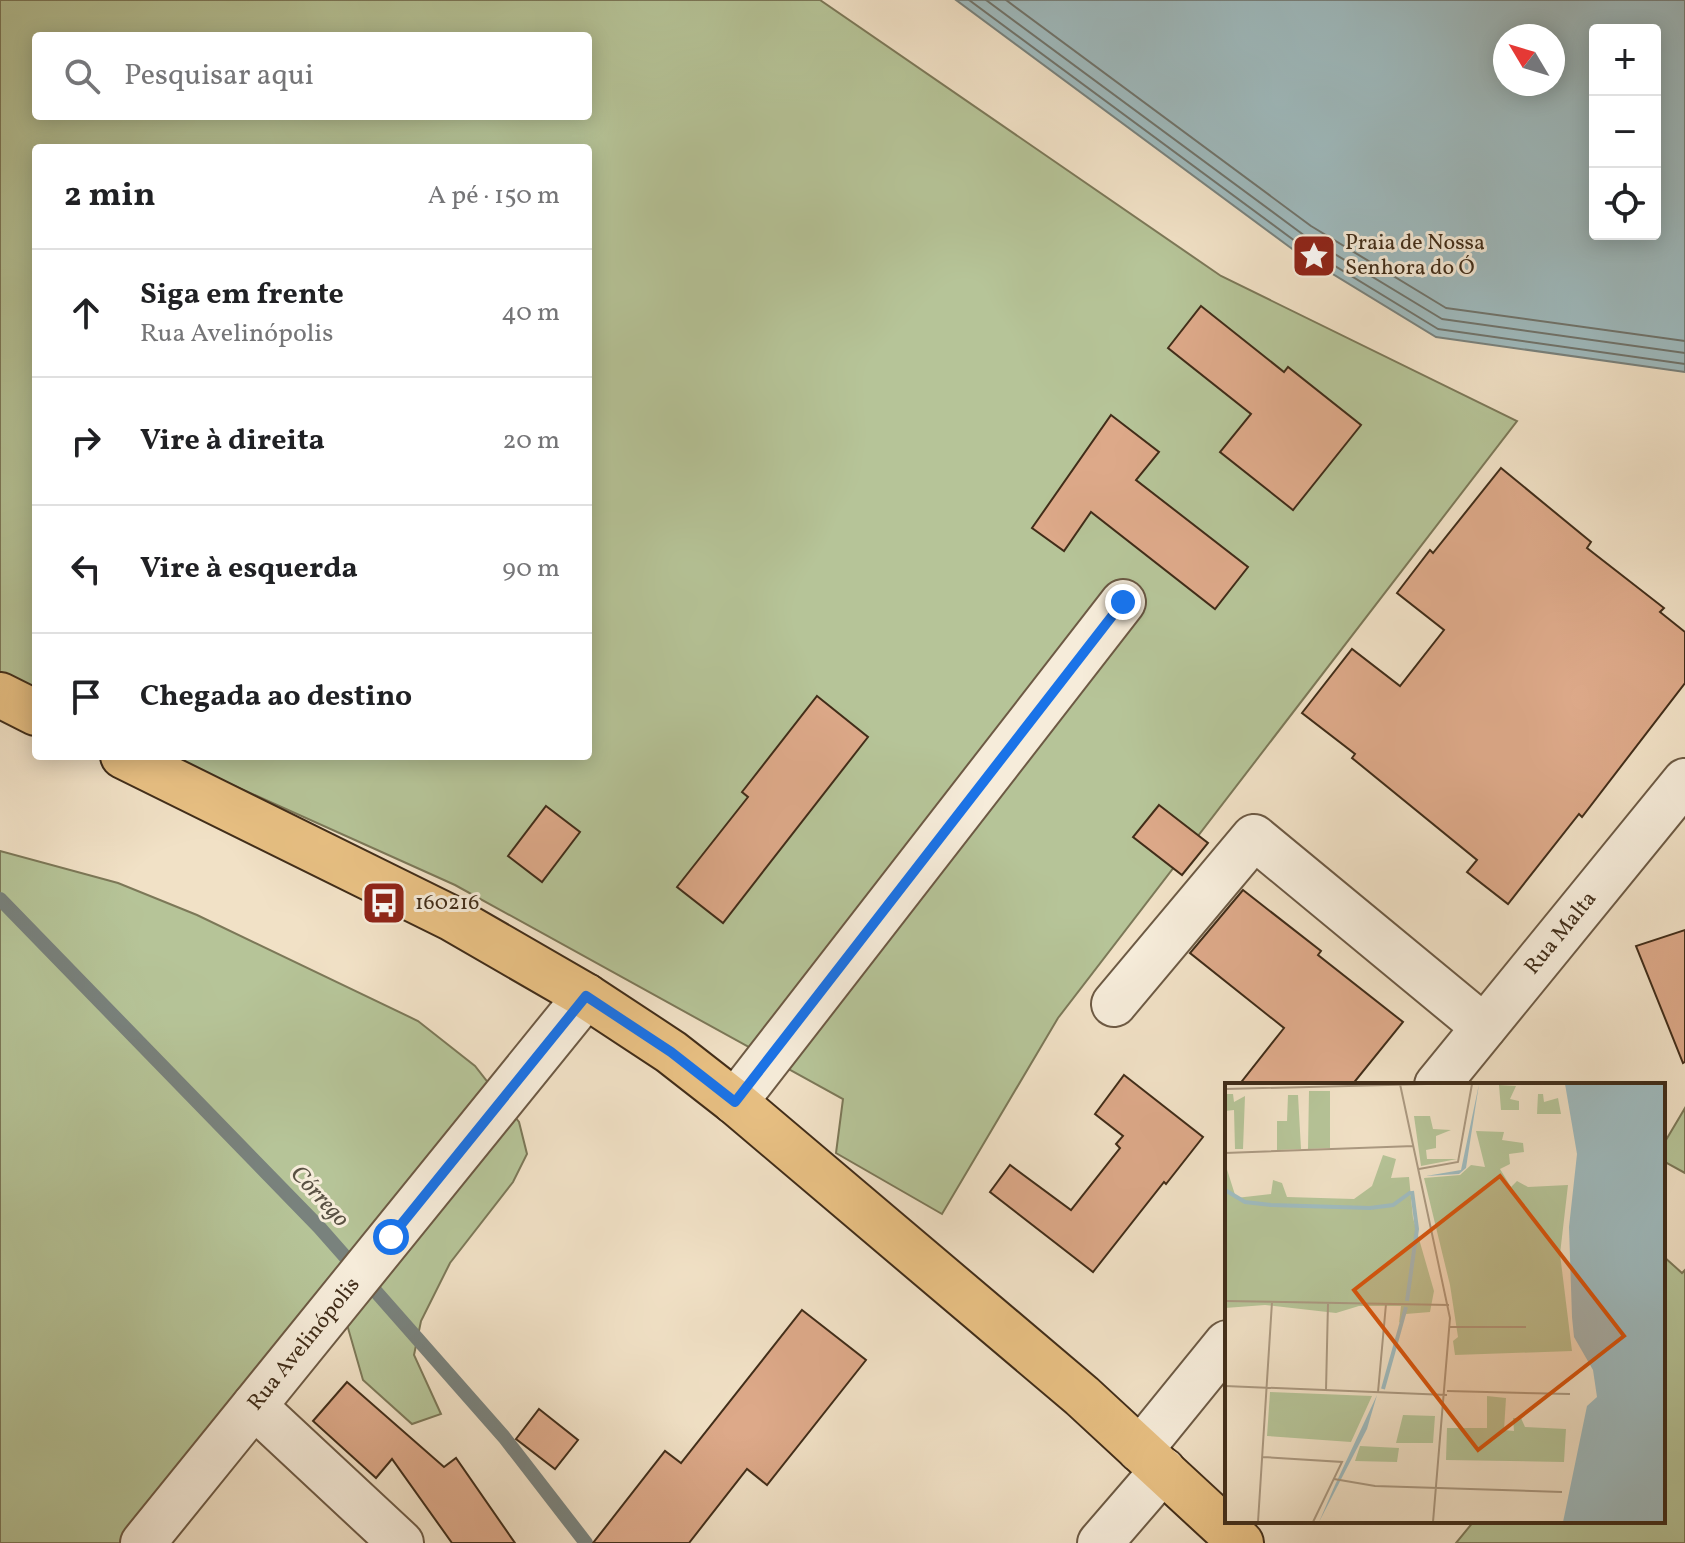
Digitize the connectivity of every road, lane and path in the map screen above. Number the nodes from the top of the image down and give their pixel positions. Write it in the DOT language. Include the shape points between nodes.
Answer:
graph roads {
  1 [pos="1123,602"];
  2 [pos="0,695"];
  3 [pos="32,711"];
  4 [pos="131,760"];
  5 [pos="1685,781"];
  6 [pos="586,996"];
  7 [pos="1114,1004"];
  8 [pos="1484,1027"];
  9 [pos="1439,1083"];
  10 [pos="735,1102"];
  11 [pos="1225,1346"];
  12 [pos="254,1406"];
  13 [pos="1152,1460"];
  14 [pos="143,1543"];
  15 [pos="401,1543"];
  16 [pos="1100,1543"];
  17 [pos="1241,1543"];
  1 -- 10 [label="street"];
  2 -- 3 [label="main road"];
  4 -- 6 [label="main road" via="451,918"];
  5 -- 8 [label="street, Rua Malta"];
  6 -- 10 [label="main road"];
  6 -- 12 [label="street, Rua Avelinópolis"];
  7 -- 8 [label="street" via="1254,837"];
  8 -- 9 [label="street, Rua Malta"];
  10 -- 13 [label="main road"];
  11 -- 13 [label="street"];
  12 -- 14 [label="street, Rua Avelinópolis"];
  12 -- 15 [label="street"];
  13 -- 16 [label="street"];
  13 -- 17 [label="main road"];
}
